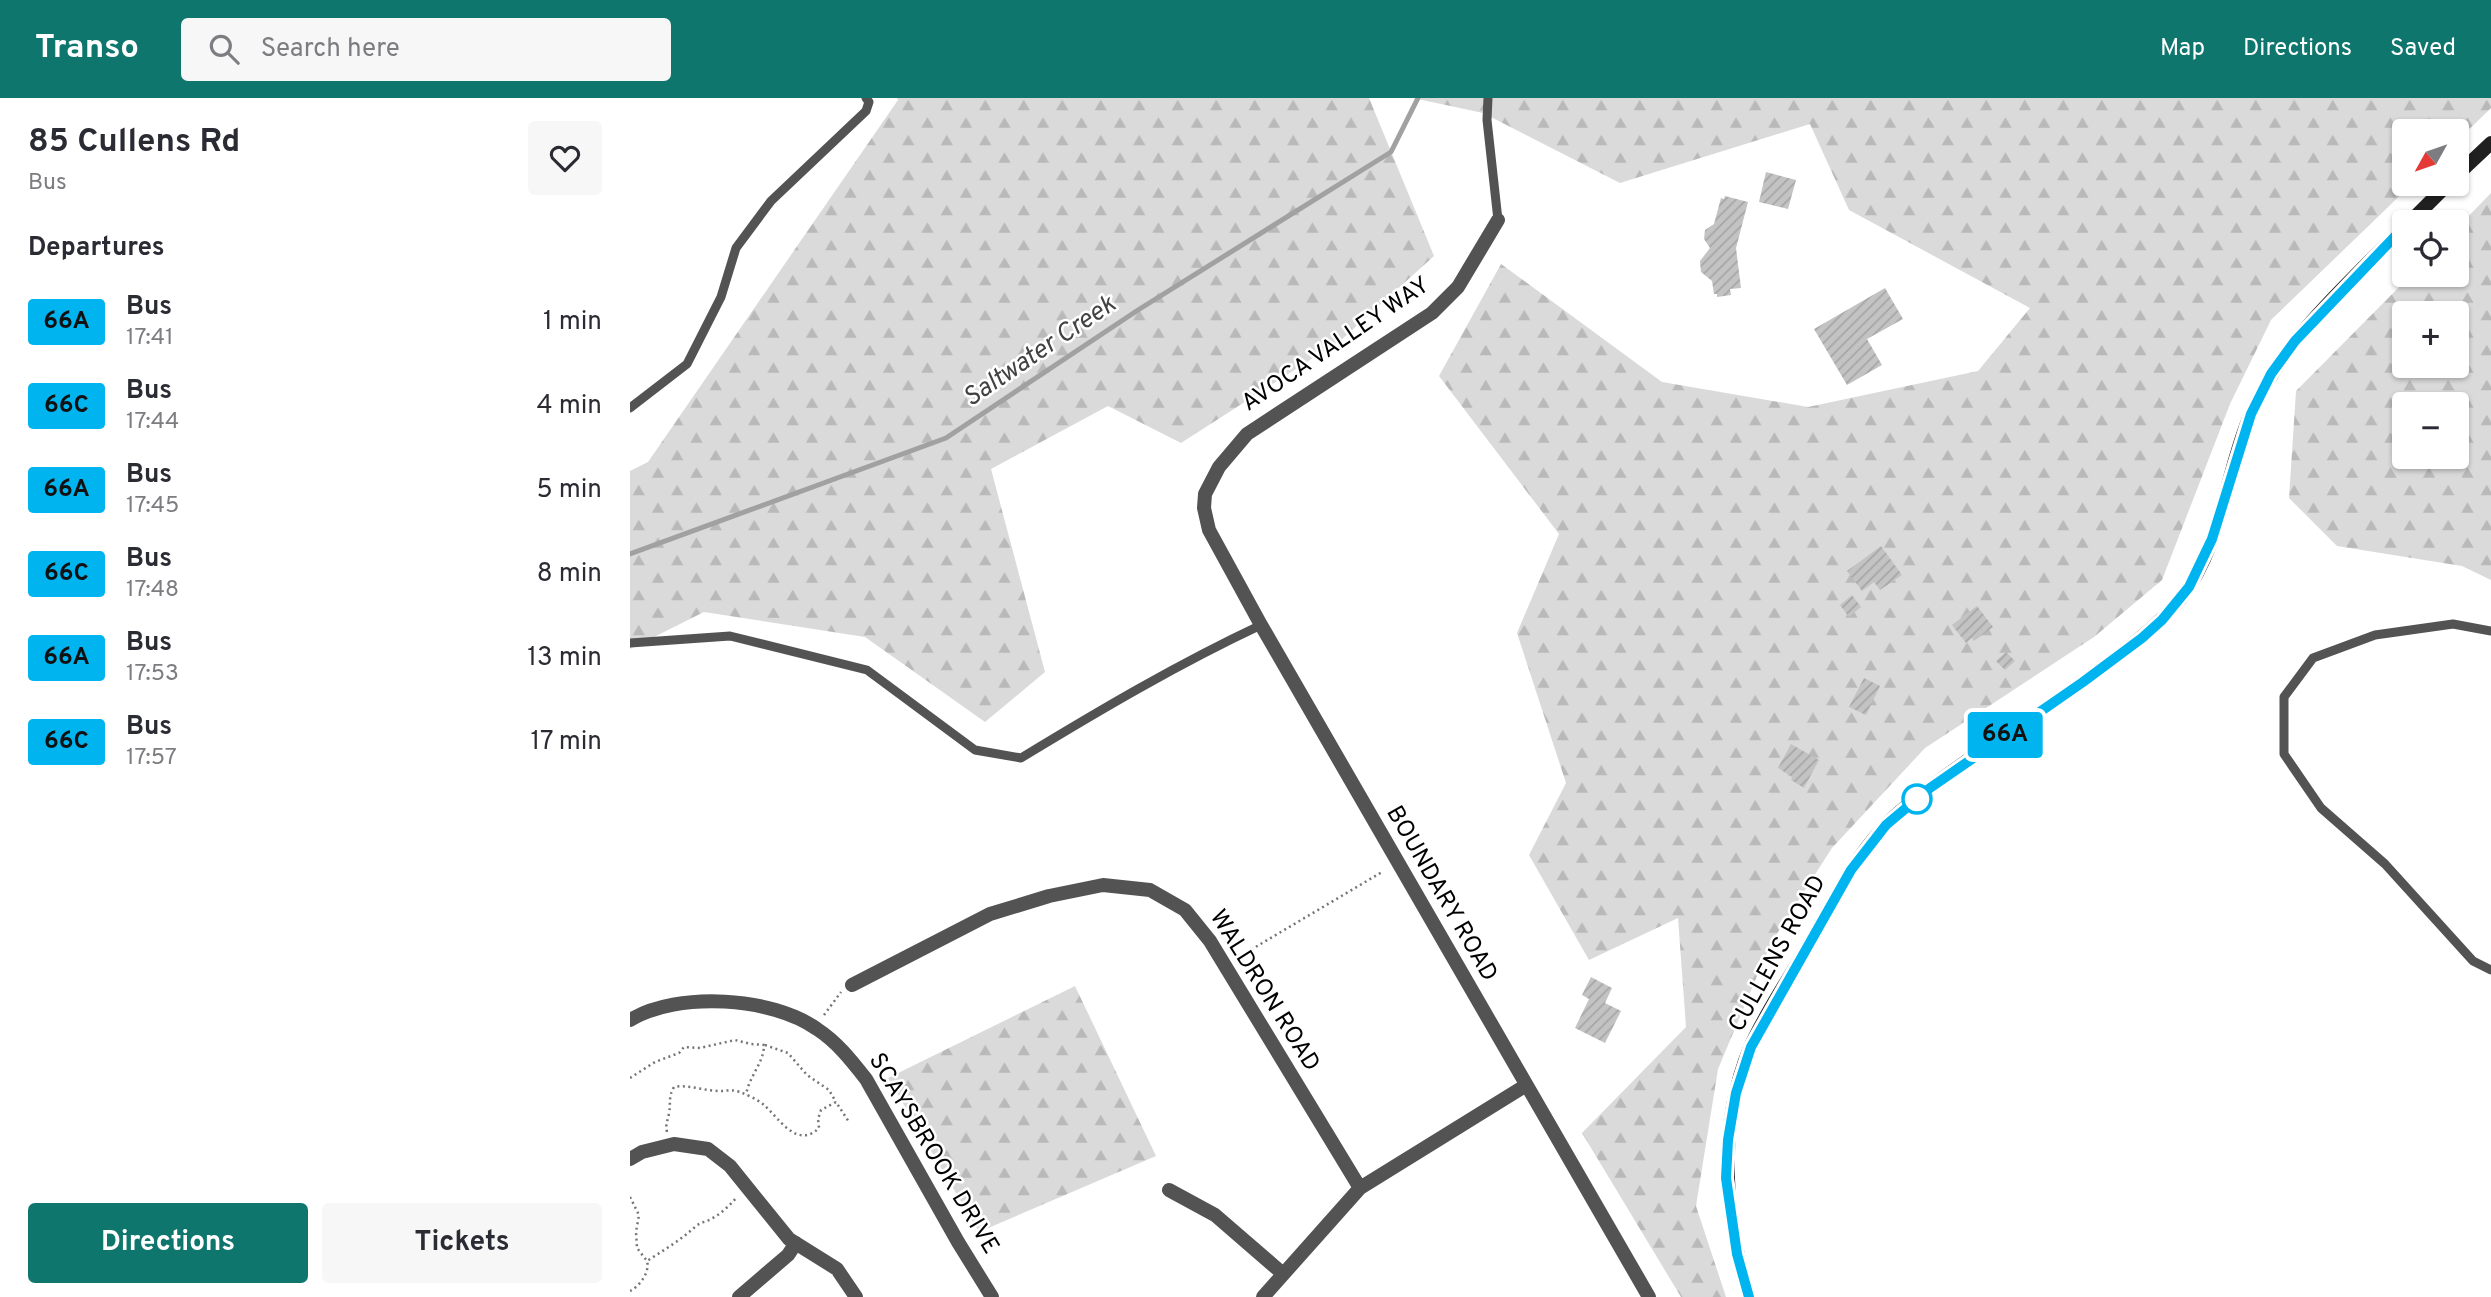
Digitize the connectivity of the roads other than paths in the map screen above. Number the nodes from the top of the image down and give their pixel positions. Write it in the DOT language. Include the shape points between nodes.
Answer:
graph roads {
  1 [pos="866,98"];
  2 [pos="1488,98"];
  3 [pos="2491,143"];
  4 [pos="2469,164"];
  5 [pos="2436,196"];
  6 [pos="2422,210"];
  7 [pos="1498,220"];
  8 [pos="2392,240"];
  9 [pos="630,408"];
  10 [pos="1204,508"];
  11 [pos="1261,625"];
  12 [pos="2491,631"];
  13 [pos="630,643"];
  14 [pos="2491,970"];
  15 [pos="852,985"];
  16 [pos="630,1020"];
  17 [pos="1525,1086"];
  18 [pos="630,1159"];
  19 [pos="1360,1188"];
  20 [pos="1169,1190"];
  21 [pos="796,1243"];
  22 [pos="1282,1273"];
  23 [pos="739,1297"];
  24 [pos="856,1297"];
  25 [pos="992,1297"];
  26 [pos="1263,1297"];
  27 [pos="1649,1297"];
  28 [pos="1749,1297"];
  1 -- 9 [label="lane" via="866,111 771,201 736,248 720,297 687,364"];
  2 -- 7 [label="lane"];
  3 -- 4 [label="main road"];
  5 -- 6 [label="main road"];
  7 -- 10 [label="street, AVOCA VALLEY WAY" via="1458,287 1432,313 1247,434 1219,467 1208,486"];
  8 -- 28 [label="main road, CULLENS ROAD" via="2295,341 2271,374 2251,414 2212,539 2189,587 2162,620 2083,682 1930,788 1886,825 1851,870 1751,1047 1736,1093 1726,1178 1737,1254"];
  10 -- 11 [label="street, BOUNDARY ROAD" via="1209,530"];
  11 -- 13 [label="lane" via="1139,687 1021,758 975,750 867,670 730,636"];
  11 -- 17 [label="street, BOUNDARY ROAD"];
  12 -- 14 [label="lane" via="2453,624 2375,635 2314,659 2284,697 2284,754 2321,808 2385,864 2473,961"];
  15 -- 19 [label="street, WALDRON ROAD" via="990,914 1103,885 1150,890 1185,910 1210,941"];
  16 -- 25 [label="street, SCAYSBROOK DRIVE" via="678,1004 722,1001 763,1006 816,1028 847,1054 866,1079"];
  17 -- 19 [label="street"];
  17 -- 27 [label="street, BOUNDARY ROAD"];
  18 -- 21 [label="street" via="674,1144 708,1149 730,1166"];
  19 -- 22 [label="street"];
  20 -- 22 [label="street" via="1215,1215"];
  21 -- 23 [label="street"];
  21 -- 24 [label="street" via="837,1269"];
  22 -- 26 [label="street"];
}
